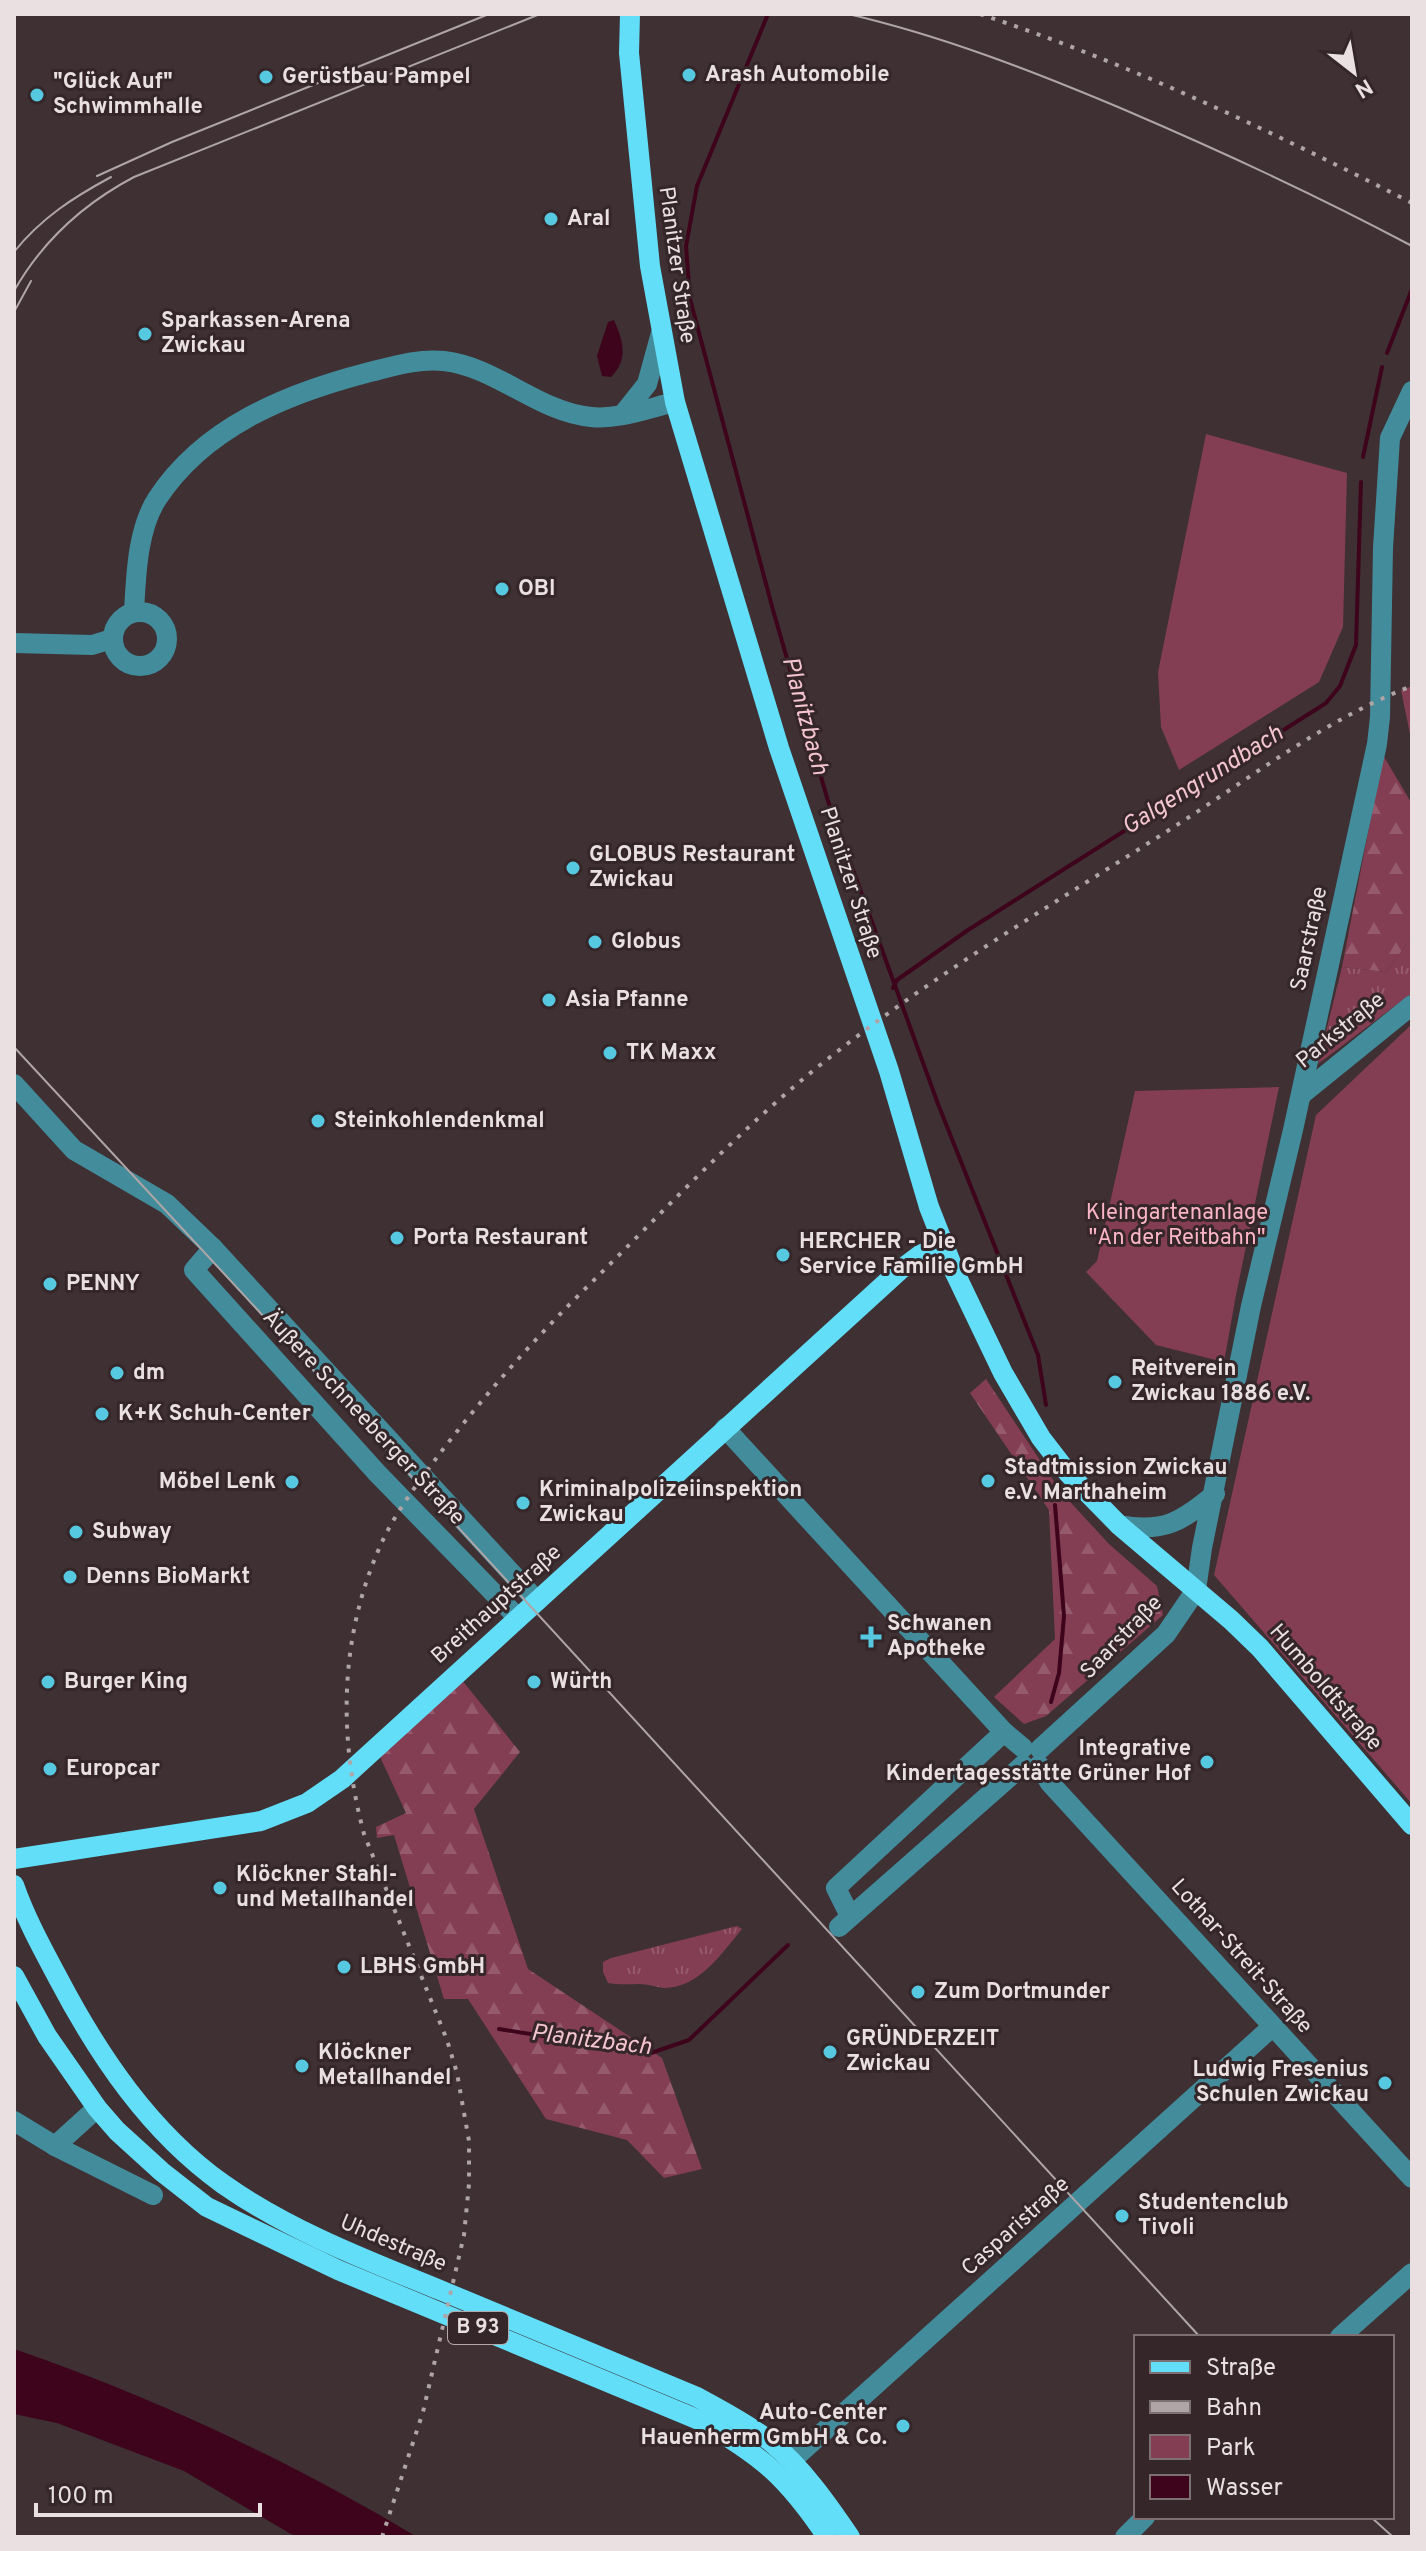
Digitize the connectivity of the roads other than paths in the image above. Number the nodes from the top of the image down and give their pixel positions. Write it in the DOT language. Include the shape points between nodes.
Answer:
graph roads {
  1 [pos="630,14"];
  2 [pos="661,333"];
  3 [pos="1412,391"];
  4 [pos="675,402"];
  5 [pos="624,413"];
  6 [pos="134,612"];
  7 [pos="112,639"];
  8 [pos="14,643"];
  9 [pos="1412,1005"];
  10 [pos="14,1084"];
  11 [pos="1301,1095"];
  12 [pos="943,1245"];
  13 [pos="213,1248"];
  14 [pos="725,1428"];
  15 [pos="1215,1494"];
  16 [pos="1119,1525"];
  17 [pos="1196,1590"];
  18 [pos="537,1601"];
  19 [pos="518,1618"];
  20 [pos="1004,1732"];
  21 [pos="1031,1757"];
  22 [pos="1412,1825"];
  23 [pos="14,1859"];
  24 [pos="14,1885"];
  25 [pos="14,1976"];
  26 [pos="1272,2027"];
  27 [pos="97,2108"];
  28 [pos="14,2121"];
  29 [pos="55,2146"];
  30 [pos="1412,2178"];
  31 [pos="153,2195"];
  32 [pos="1412,2273"];
  33 [pos="1342,2335"];
  34 [pos="791,2461"];
  35 [pos="1143,2519"];
  36 [pos="827,2537"];
  37 [pos="850,2537"];
  38 [pos="1125,2537"];
  1 -- 2 [label="main road, Planitzer Straße" via="641,194"];
  2 -- 4 [label="main road, Planitzer Straße"];
  2 -- 5 [label="street" via="647,384"];
  3 -- 11 [label="street, Saarstraße" via="1390,438 1377,744"];
  4 -- 5 [label="street"];
  4 -- 12 [label="main road, Planitzer Straße" via="779,748"];
  5 -- 6 [label="street" via="592,417 557,408 476,370 443,361 407,362 281,400 223,432 155,501 138,550"];
  6 -- 7 [label="street" via="122,617"];
  6 -- 7 [label="street" via="146,612 164,626 166,648 160,657 152,664 132,666 115,651"];
  7 -- 8 [label="street" via="92,645"];
  9 -- 11 [label="street, Parkstraße"];
  10 -- 13 [label="street, Äußere Schneeberger Straße" via="74,1150 167,1204"];
  11 -- 15 [label="street, Saarstraße" via="1251,1306"];
  12 -- 14 [label="main road, Breithauptstraße" via="900,1270"];
  12 -- 16 [label="main road, Planitzer Straße" via="982,1334 1041,1438"];
  13 -- 18 [label="street, Äußere Schneeberger Straße"];
  13 -- 19 [label="street, Äußere Schneeberger Straße" via="194,1270 377,1473"];
  14 -- 18 [label="main road, Breithauptstraße"];
  14 -- 20 [label="street, Lothar-Streit-Straße"];
  15 -- 16 [label="street" via="1185,1518 1163,1527"];
  15 -- 17 [label="street, Saarstraße"];
  16 -- 17 [label="main road, Planitzer Straße"];
  17 -- 21 [label="street, Saarstraße" via="1166,1634"];
  17 -- 22 [label="main road, Humboldtstraße" via="1260,1648"];
  18 -- 19 [label="main road, Breithauptstraße"];
  19 -- 23 [label="main road, Breithauptstraße" via="342,1779 307,1803 261,1821"];
  20 -- 21 [label="street, Lothar-Streit-Straße"];
  20 -- 21 [label="street, Saarstraße" via="836,1888 844,1922"];
  21 -- 26 [label="street, Lothar-Streit-Straße"];
  24 -- 34 [label="main road, Uhdestraße / B 93" via="53,1969 105,2060 136,2102 221,2183 344,2251 697,2397 748,2426"];
  25 -- 27 [label="main road, Uhdestraße / B 93" via="47,2036"];
  26 -- 30 [label="street, Lothar-Streit-Straße"];
  26 -- 34 [label="street, Casparistraße"];
  27 -- 29 [label="street"];
  27 -- 36 [label="main road, Uhdestraße / B 93" via="161,2171 207,2207 338,2270 699,2420 741,2444 778,2473"];
  28 -- 29 [label="street"];
  29 -- 31 [label="street"];
  32 -- 33 [label="street"];
  34 -- 37 [label="main road, Uhdestraße / B 93"];
  35 -- 38 [label="street"];
}
